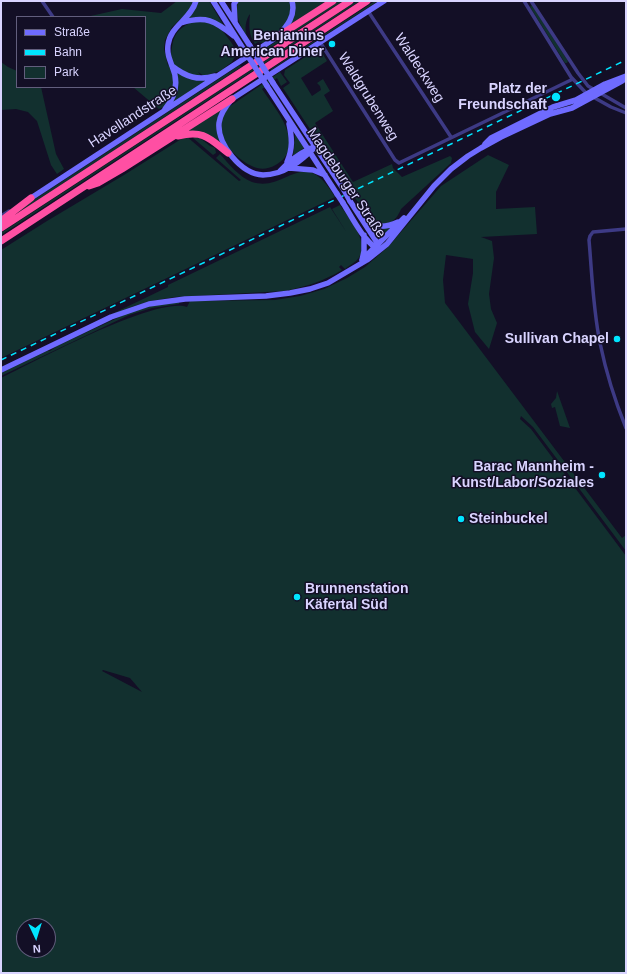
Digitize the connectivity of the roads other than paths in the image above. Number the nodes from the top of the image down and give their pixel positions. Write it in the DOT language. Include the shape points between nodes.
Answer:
graph roads {
  1 [pos="42,1"];
  2 [pos="196,1"];
  3 [pos="213,1"];
  4 [pos="221,1"];
  5 [pos="236,1"];
  6 [pos="292,1"];
  7 [pos="333,1"];
  8 [pos="350,1"];
  9 [pos="367,1"];
  10 [pos="384,1"];
  11 [pos="524,1"];
  12 [pos="532,2"];
  13 [pos="368,11"];
  14 [pos="52,16"];
  15 [pos="181,23"];
  16 [pos="235,23"];
  17 [pos="234,36"];
  18 [pos="277,37"];
  19 [pos="320,42"];
  20 [pos="172,66"];
  21 [pos="221,74"];
  22 [pos="626,77"];
  23 [pos="573,79"];
  24 [pos="594,90"];
  25 [pos="600,93"];
  26 [pos="587,94"];
  27 [pos="593,97"];
  28 [pos="232,99"];
  29 [pos="624,107"];
  30 [pos="626,113"];
  31 [pos="161,114"];
  32 [pos="289,120"];
  33 [pos="172,137"];
  34 [pos="451,137"];
  35 [pos="315,147"];
  36 [pos="481,148"];
  37 [pos="309,151"];
  38 [pos="228,153"];
  39 [pos="288,165"];
  40 [pos="325,175"];
  41 [pos="82,189"];
  42 [pos="31,198"];
  43 [pos="413,210"];
  44 [pos="1,216"];
  45 [pos="401,220"];
  46 [pos="1,221"];
  47 [pos="365,223"];
  48 [pos="1,228"];
  49 [pos="626,229"];
  50 [pos="364,235"];
  51 [pos="1,241"];
  52 [pos="377,247"];
  53 [pos="361,262"];
  54 [pos="1,370"];
  55 [pos="626,428"];
  1 -- 14 [label="street"];
  2 -- 15 [label="main road"];
  3 -- 17 [label="main road, Magdeburger Straße"];
  4 -- 16 [label="main road, Magdeburger Straße"];
  5 -- 16 [label="main road"];
  6 -- 18 [label="main road, Havellandstraße" via="292,16"];
  7 -- 18 [label="highway"];
  8 -- 48 [label="highway"];
  9 -- 41 [label="highway"];
  10 -- 13 [label="main road"];
  11 -- 23 [label="street"];
  12 -- 24 [label="street" via="578,73"];
  13 -- 19 [label="main road"];
  13 -- 34 [label="street, Waldeckweg"];
  15 -- 17 [label="main road" via="205,19 216,23"];
  15 -- 20 [label="main road" via="168,41 168,55"];
  16 -- 35 [label="main road, Magdeburger Straße, bridge"];
  17 -- 32 [label="main road, Magdeburger Straße, bridge"];
  18 -- 21 [label="main road, Havellandstraße"];
  19 -- 28 [label="main road"];
  19 -- 34 [label="street, Waldgrubenweg" via="399,163"];
  20 -- 21 [label="main road" via="192,78 200,79"];
  20 -- 31 [label="main road" via="175,91"];
  21 -- 31 [label="main road, Havellandstraße"];
  22 -- 24 [label="main road"];
  22 -- 25 [label="main road"];
  23 -- 26 [label="street"];
  23 -- 34 [label="street"];
  24 -- 25 [label="street"];
  24 -- 26 [label="main road"];
  25 -- 27 [label="main road"];
  25 -- 29 [label="street"];
  26 -- 27 [label="street"];
  26 -- 36 [label="main road" via="553,107 491,138"];
  27 -- 30 [label="street"];
  27 -- 36 [label="main road" via="572,108 550,114"];
  28 -- 33 [label="highway"];
  28 -- 38 [label="main road" via="219,121 220,137"];
  31 -- 42 [label="main road, Havellandstraße"];
  32 -- 37 [label="main road, Magdeburger Straße"];
  32 -- 39 [label="main road" via="292,140"];
  33 -- 38 [label="highway" via="198,133"];
  33 -- 41 [label="highway" via="98,183"];
  35 -- 37 [label="main road"];
  35 -- 47 [label="main road, Magdeburger Straße, bridge"];
  36 -- 43 [label="main road" via="451,169"];
  37 -- 39 [label="main road" via="302,152"];
  37 -- 40 [label="main road, Magdeburger Straße"];
  38 -- 39 [label="main road" via="253,173 264,175 279,172"];
  39 -- 40 [label="main road"];
  40 -- 50 [label="main road, Magdeburger Straße, bridge"];
  41 -- 51 [label="highway"];
  42 -- 44 [label="street, Havellandstraße"];
  42 -- 46 [label="highway"];
  43 -- 45 [label="main road"];
  43 -- 52 [label="main road" via="394,236"];
  45 -- 47 [label="main road" via="380,227"];
  45 -- 52 [label="main road"];
  47 -- 52 [label="main road, Magdeburger Straße"];
  49 -- 55 [label="street" via="593,232 589,240 600,342"];
  50 -- 52 [label="main road, Magdeburger Straße"];
  50 -- 53 [label="main road"];
  52 -- 53 [label="main road"];
  53 -- 54 [label="main road" via="328,283 290,294 185,299 149,304 111,317"];
}
